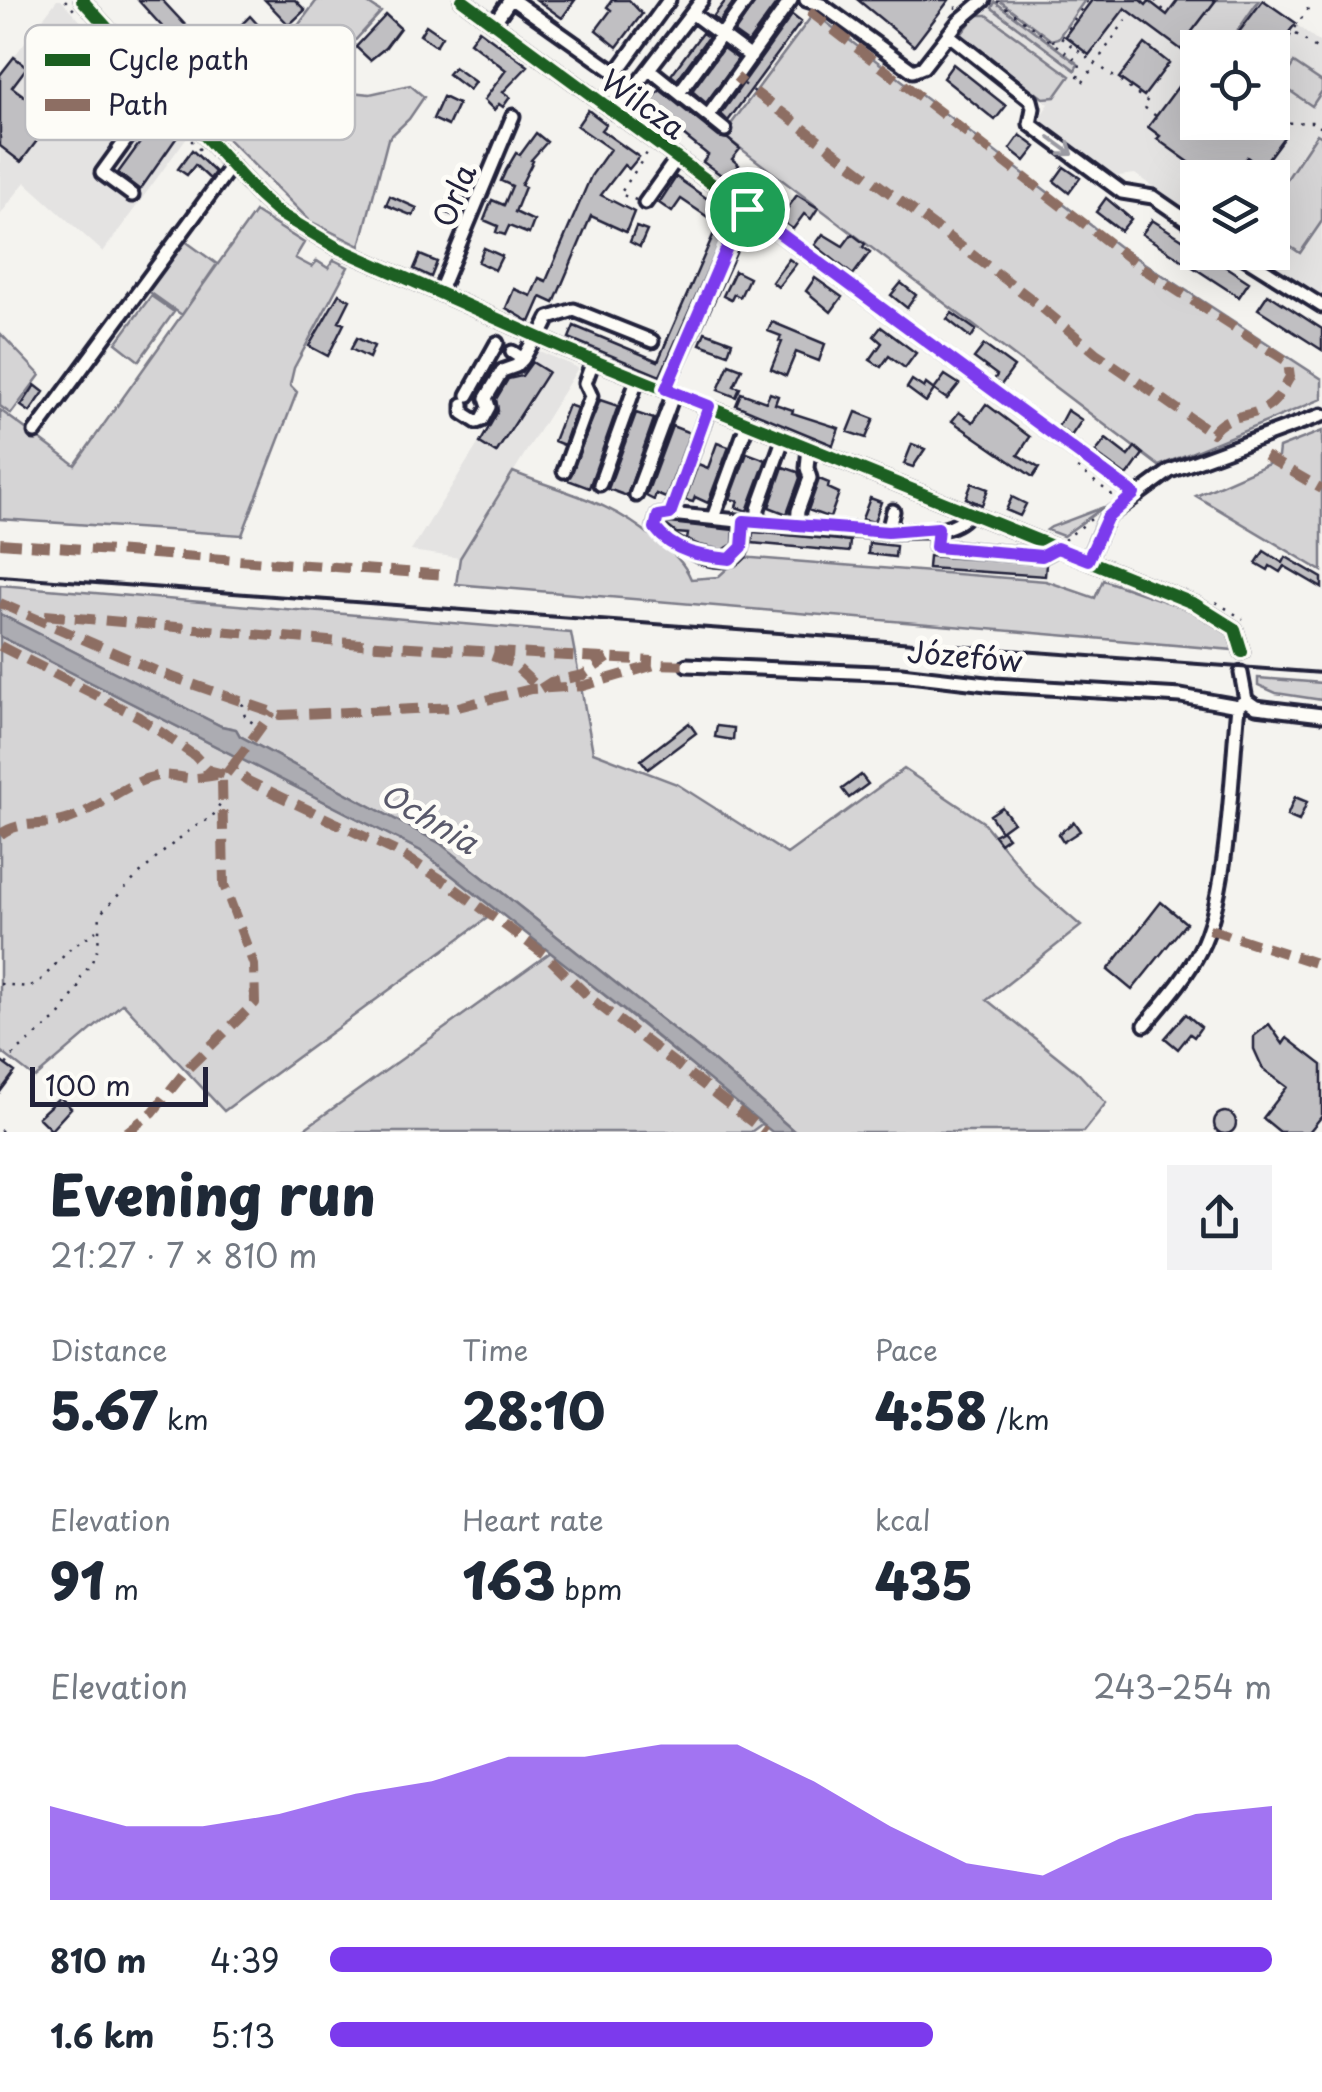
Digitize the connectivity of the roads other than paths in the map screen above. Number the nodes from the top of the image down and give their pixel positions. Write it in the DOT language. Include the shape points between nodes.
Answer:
graph roads {
  1 [pos="82,0"];
  2 [pos="462,0"];
  3 [pos="512,0"];
  4 [pos="669,0"];
  5 [pos="702,0"];
  6 [pos="747,0"];
  7 [pos="791,0"];
  8 [pos="806,0"];
  9 [pos="984,0"];
  10 [pos="692,14"];
  11 [pos="494,23"];
  12 [pos="104,25"];
  13 [pos="721,35"];
  14 [pos="948,36"];
  15 [pos="632,51"];
  16 [pos="751,56"];
  17 [pos="650,68"];
  18 [pos="678,92"];
  19 [pos="616,113"];
  20 [pos="513,116"];
  21 [pos="708,116"];
  22 [pos="725,130"];
  23 [pos="126,140"];
  24 [pos="207,140"];
  25 [pos="677,158"];
  26 [pos="231,166"];
  27 [pos="132,195"];
  28 [pos="645,203"];
  29 [pos="747,209"];
  30 [pos="1180,216"];
  31 [pos="1265,270"];
  32 [pos="439,293"];
  33 [pos="1322,306"];
  34 [pos="505,323"];
  35 [pos="537,337"];
  36 [pos="652,341"];
  37 [pos="508,350"];
  38 [pos="593,360"];
  39 [pos="638,378"];
  40 [pos="669,391"];
  41 [pos="709,406"];
  42 [pos="1322,415"];
  43 [pos="748,422"];
  44 [pos="36,432"];
  45 [pos="784,437"];
  46 [pos="810,447"];
  47 [pos="564,471"];
  48 [pos="600,484"];
  49 [pos="1134,494"];
  50 [pos="636,496"];
  51 [pos="893,511"];
  52 [pos="970,511"];
  53 [pos="670,514"];
  54 [pos="713,518"];
  55 [pos="751,522"];
  56 [pos="797,527"];
  57 [pos="938,528"];
  58 [pos="888,532"];
  59 [pos="1057,548"];
  60 [pos="1088,560"];
  61 [pos="1242,652"];
  62 [pos="687,665"];
  63 [pos="1242,672"];
  64 [pos="1242,703"];
  65 [pos="1322,714"];
  66 [pos="1145,1025"];
  1 -- 12 [label="street"];
  2 -- 11 [label="street, Wilcza"];
  3 -- 11 [label="street"];
  3 -- 15 [label="street" via="616,73"];
  4 -- 15 [label="street"];
  5 -- 10 [label="street"];
  6 -- 13 [label="street"];
  7 -- 16 [label="street"];
  8 -- 14 [label="street" via="913,72"];
  9 -- 14 [label="street"];
  10 -- 13 [label="street"];
  10 -- 17 [label="street"];
  11 -- 19 [label="street, Wilcza"];
  13 -- 16 [label="street"];
  13 -- 18 [label="street"];
  14 -- 30 [label="street, one-way" via="1030,100 1030,124 1122,192 1153,197"];
  15 -- 17 [label="street"];
  16 -- 21 [label="street"];
  17 -- 18 [label="street"];
  17 -- 19 [label="street"];
  18 -- 21 [label="street"];
  19 -- 25 [label="street, Wilcza"];
  20 -- 32 [label="street, Orla"];
  21 -- 22 [label="street"];
  23 -- 27 [label="street" via="102,173"];
  24 -- 26 [label="street"];
  25 -- 28 [label="street"];
  25 -- 29 [label="street, Wilcza"];
  26 -- 32 [label="street" via="305,230"];
  26 -- 44 [label="street"];
  29 -- 40 [label="street"];
  29 -- 49 [label="street, Wilcza"];
  31 -- 33 [label="street"];
  32 -- 34 [label="street"];
  34 -- 35 [label="street"];
  34 -- 37 [label="street"];
  35 -- 36 [label="street" via="550,318 574,310"];
  35 -- 37 [label="street"];
  35 -- 38 [label="street"];
  37 -- 37 [label="street" via="516,366 502,371 476,422 463,413 466,399"];
  38 -- 39 [label="street"];
  38 -- 47 [label="street" via="584,383 590,396"];
  39 -- 40 [label="street"];
  39 -- 48 [label="street"];
  40 -- 41 [label="street"];
  40 -- 50 [label="street"];
  41 -- 43 [label="street"];
  41 -- 53 [label="street"];
  42 -- 49 [label="street" via="1170,471"];
  43 -- 45 [label="street"];
  43 -- 54 [label="street"];
  45 -- 46 [label="street"];
  45 -- 55 [label="street"];
  46 -- 52 [label="street"];
  46 -- 56 [label="street"];
  49 -- 60 [label="street" via="1107,518"];
  51 -- 58 [label="street"];
  52 -- 57 [label="street" via="963,523"];
  52 -- 59 [label="street"];
  53 -- 54 [label="street"];
  53 -- 55 [label="street" via="658,516 659,534 688,554 730,559"];
  54 -- 55 [label="street"];
  55 -- 56 [label="street"];
  56 -- 58 [label="street"];
  57 -- 58 [label="street"];
  57 -- 59 [label="street" via="936,547 1042,556"];
  59 -- 60 [label="street"];
  60 -- 61 [label="street" via="1209,611 1235,630"];
  62 -- 64 [label="street, Józefów" via="901,674"];
  63 -- 64 [label="street"];
  64 -- 65 [label="street, Józefów"];
  64 -- 66 [label="street" via="1209,929 1186,975"];
}
